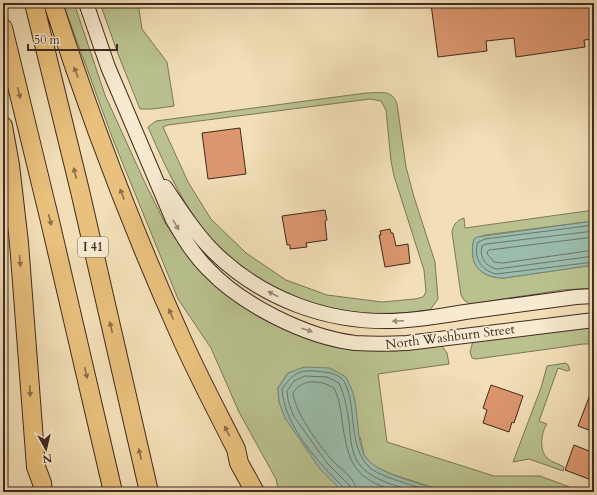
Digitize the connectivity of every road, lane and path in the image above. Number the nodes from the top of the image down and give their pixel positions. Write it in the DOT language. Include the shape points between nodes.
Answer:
graph roads {
  1 [pos="34,3"];
  2 [pos="53,3"];
  3 [pos="86,3"];
  4 [pos="3,28"];
  5 [pos="3,126"];
  6 [pos="149,164"];
  7 [pos="594,296"];
  8 [pos="594,320"];
  9 [pos="236,450"];
  10 [pos="36,467"];
  11 [pos="32,492"];
  12 [pos="43,492"];
  13 [pos="113,492"];
  14 [pos="149,492"];
  15 [pos="255,492"];
  16 [pos="267,492"];
  14 -- 1 [label="highway, I 41, one-way"];
  9 -- 2 [label="highway, one-way" via="180,336 152,270 72,61"];
  3 -- 6 [label="street, North Washburn Street" via="108,67"];
  4 -- 13 [label="highway, I 41, one-way"];
  5 -- 10 [label="highway, one-way" via="19,243"];
  7 -- 6 [label="street, North Washburn Street, one-way" via="394,321 327,315 285,300 229,266 193,227"];
  6 -- 8 [label="street, North Washburn Street, one-way" via="173,220 186,243 207,269 248,301 299,328 338,340 392,344"];
  9 -- 15 [label="highway" via="239,463"];
  9 -- 16 [label="highway"];
  10 -- 11 [label="highway"];
  10 -- 12 [label="highway"];
}
